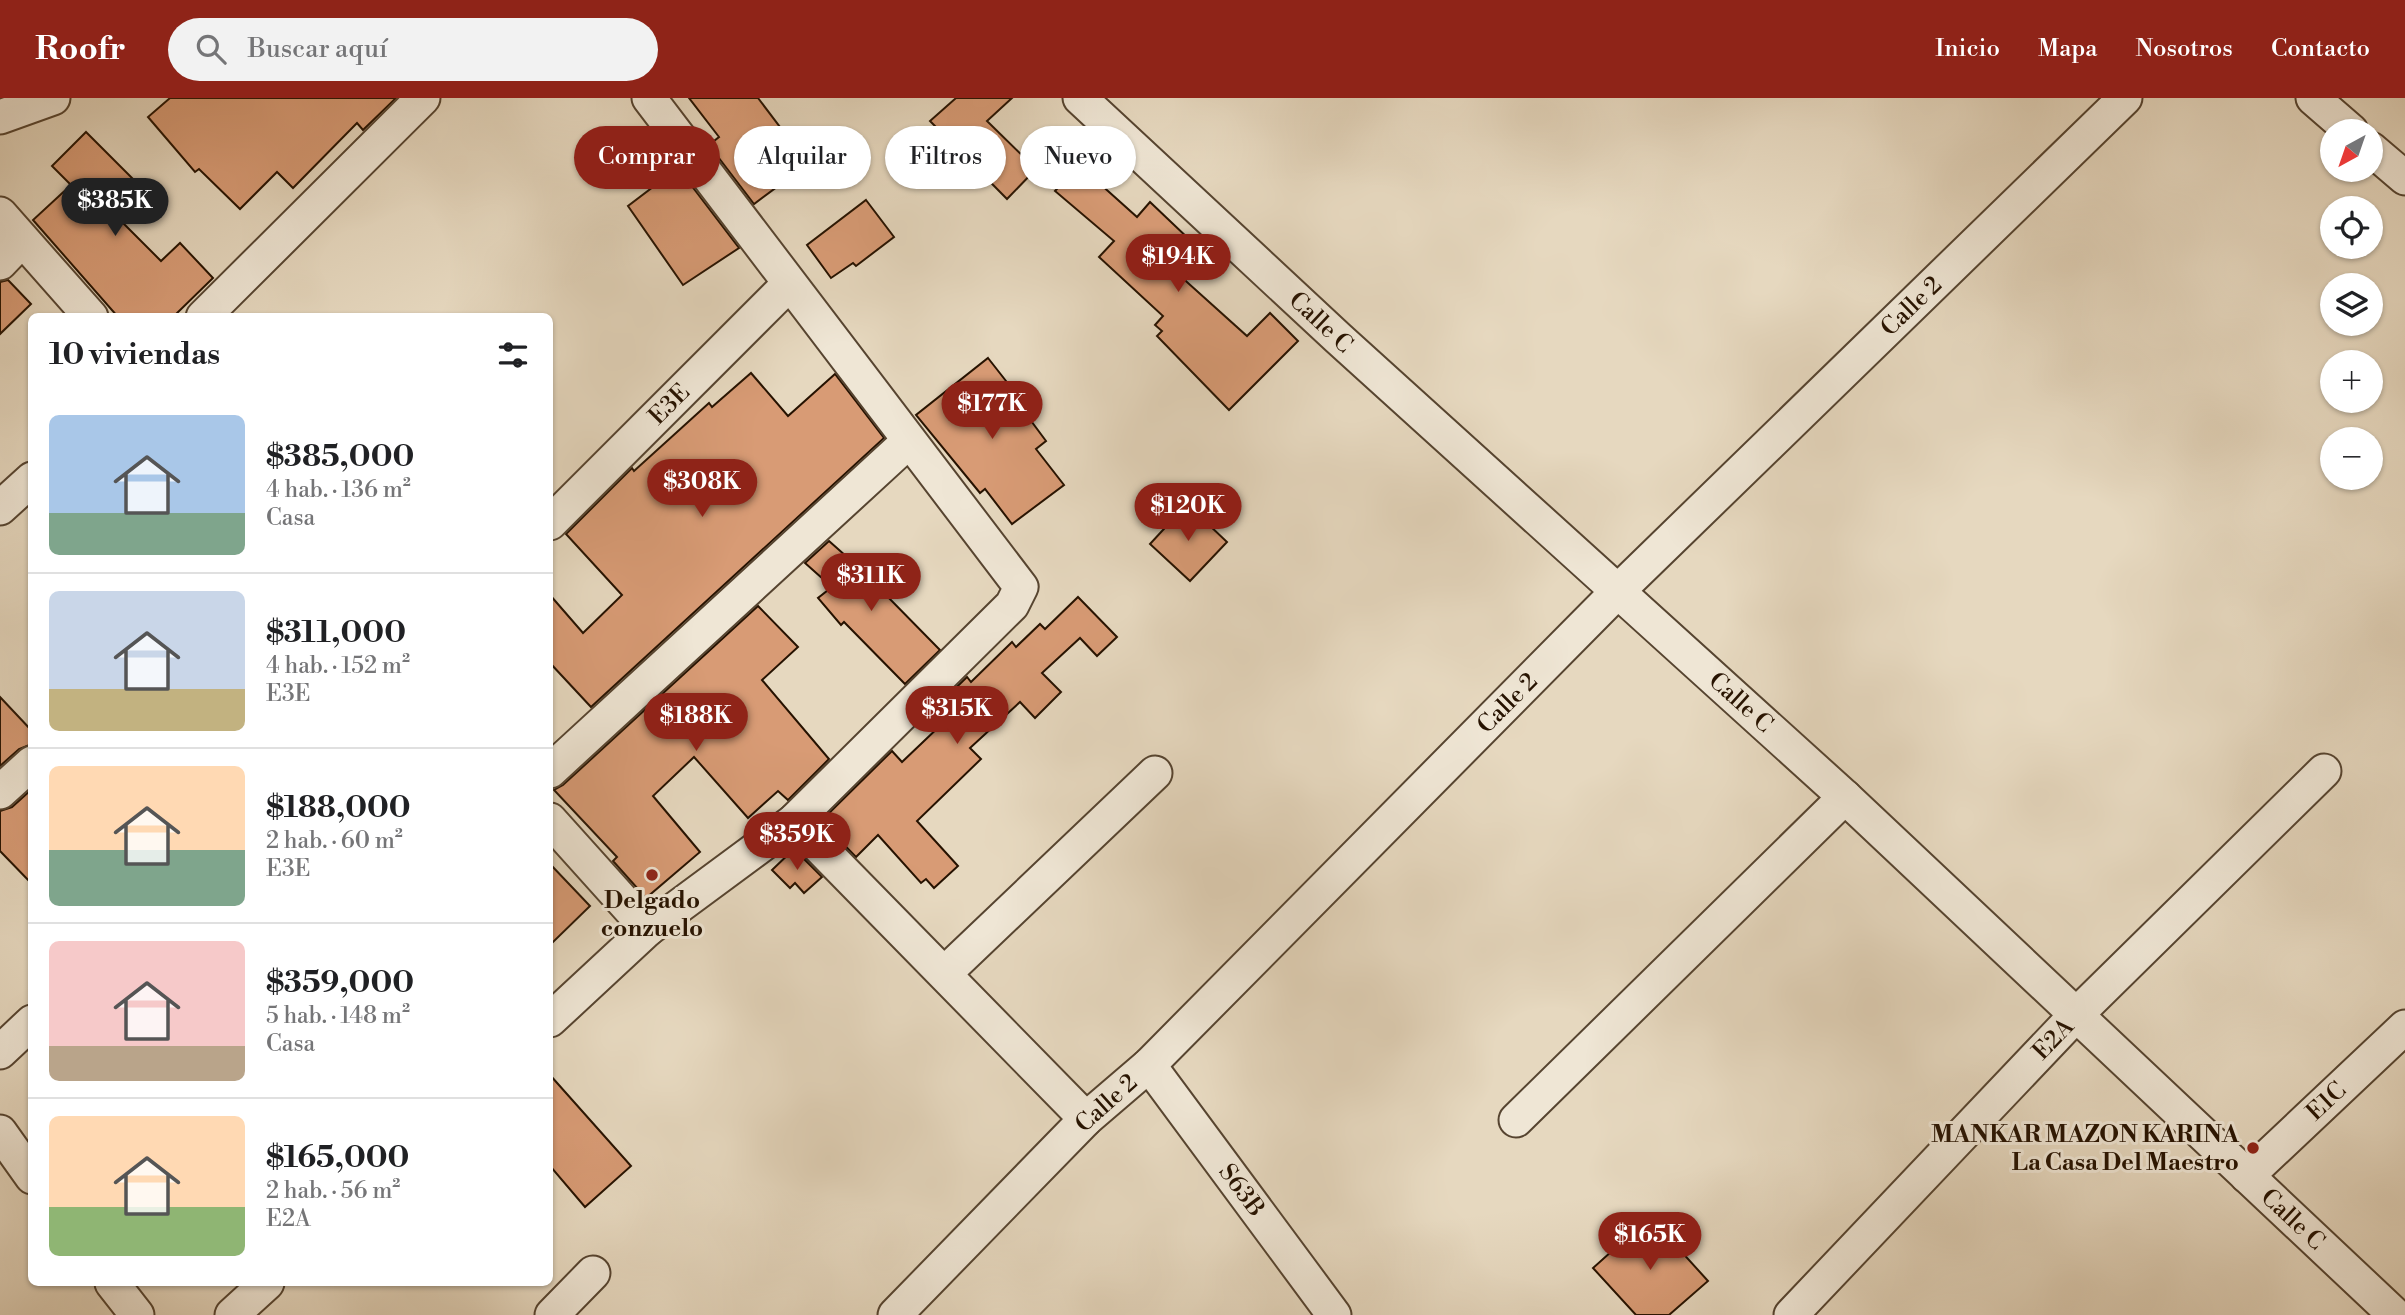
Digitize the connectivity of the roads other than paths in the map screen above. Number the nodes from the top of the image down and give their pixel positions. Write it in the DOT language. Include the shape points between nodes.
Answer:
graph roads {
  1 [pos="53,98"];
  2 [pos="423,98"];
  3 [pos="649,98"];
  4 [pos="1080,98"];
  5 [pos="2126,98"];
  6 [pos="2313,98"];
  7 [pos="0,117"];
  8 [pos="2337,119"];
  9 [pos="2384,160"];
  10 [pos="2405,178"];
  11 [pos="0,214"];
  12 [pos="11,251"];
  13 [pos="789,284"];
  14 [pos="86,313"];
  15 [pos="207,313"];
  16 [pos="909,441"];
  17 [pos="28,483"];
  18 [pos="0,509"];
  19 [pos="553,520"];
  20 [pos="1619,590"];
  21 [pos="28,767"];
  22 [pos="553,768"];
  23 [pos="2324,771"];
  24 [pos="1155,774"];
  25 [pos="0,792"];
  26 [pos="1845,797"];
  27 [pos="794,821"];
  28 [pos="553,823"];
  29 [pos="648,929"];
  30 [pos="945,973"];
  31 [pos="2076,1016"];
  32 [pos="553,1017"];
  33 [pos="28,1026"];
  34 [pos="2405,1027"];
  35 [pos="0,1052"];
  36 [pos="1149,1065"];
  37 [pos="1086,1119"];
  38 [pos="1516,1120"];
  39 [pos="0,1132"];
  40 [pos="28,1171"];
  41 [pos="2248,1175"];
  42 [pos="593,1273"];
  43 [pos="113,1286"];
  44 [pos="264,1286"];
  45 [pos="137,1315"];
  46 [pos="232,1315"];
  47 [pos="552,1315"];
  48 [pos="895,1315"];
  49 [pos="1335,1315"];
  50 [pos="1791,1315"];
  51 [pos="2395,1315"];
  1 -- 7 [label="street"];
  2 -- 15 [label="street"];
  3 -- 13 [label="street"];
  4 -- 20 [label="street, Calle C"];
  5 -- 20 [label="street, Calle 2"];
  6 -- 8 [label="street"];
  9 -- 10 [label="street"];
  11 -- 12 [label="street"];
  12 -- 14 [label="street"];
  13 -- 16 [label="street"];
  13 -- 19 [label="street, E3E"];
  16 -- 22 [label="street"];
  16 -- 27 [label="street" via="1021,587 1019,596"];
  17 -- 18 [label="street"];
  20 -- 26 [label="street, Calle C"];
  20 -- 36 [label="street, Calle 2"];
  21 -- 25 [label="street"];
  23 -- 31 [label="street, E2A"];
  24 -- 30 [label="street"];
  26 -- 31 [label="street, Calle C"];
  26 -- 38 [label="street"];
  27 -- 29 [label="street"];
  27 -- 30 [label="street"];
  28 -- 29 [label="street"];
  29 -- 32 [label="street"];
  30 -- 37 [label="street"];
  31 -- 41 [label="street, Calle C"];
  31 -- 50 [label="street, E2A"];
  33 -- 35 [label="street"];
  34 -- 41 [label="street, E1C"];
  36 -- 37 [label="street, Calle 2"];
  36 -- 49 [label="street, S63B"];
  37 -- 48 [label="street, Calle 2"];
  39 -- 40 [label="street"];
  41 -- 51 [label="street, Calle C"];
  42 -- 47 [label="street"];
  43 -- 45 [label="street"];
  44 -- 46 [label="street"];
}
